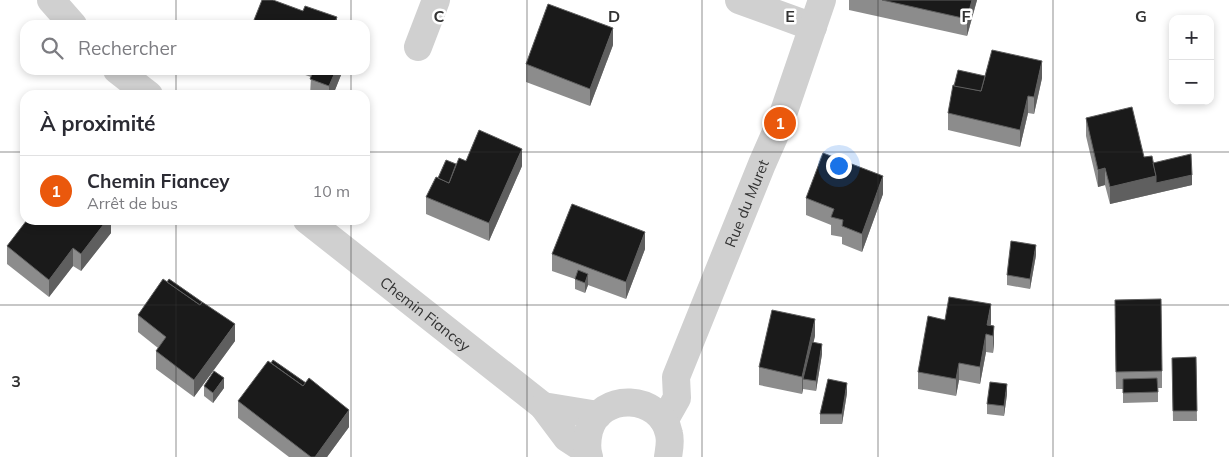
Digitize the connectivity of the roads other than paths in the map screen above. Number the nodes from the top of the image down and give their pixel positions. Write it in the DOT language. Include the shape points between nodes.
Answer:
graph roads {
  1 [pos="52,0"];
  2 [pos="436,0"];
  3 [pos="739,0"];
  4 [pos="822,0"];
  5 [pos="69,20"];
  6 [pos="813,27"];
  7 [pos="418,48"];
  8 [pos="124,75"];
  9 [pos="143,90"];
  10 [pos="313,225"];
  11 [pos="676,377"];
  12 [pos="632,402"];
  13 [pos="543,406"];
  14 [pos="598,415"];
  15 [pos="664,421"];
  16 [pos="588,454"];
  17 [pos="668,457"];
  1 -- 5 [label="street"];
  2 -- 7 [label="street"];
  3 -- 6 [label="street"];
  4 -- 6 [label="street, Rue du Muret"];
  6 -- 11 [label="street, Rue du Muret" via="780,123"];
  8 -- 9 [label="street"];
  10 -- 13 [label="street, Chemin Fiancey"];
  11 -- 12 [label="street" via="650,387"];
  11 -- 15 [label="street, Rue du Muret" via="677,398"];
  12 -- 14 [label="street" via="608,407"];
  12 -- 15 [label="street" via="645,405"];
  13 -- 14 [label="street, Chemin Fiancey"];
  13 -- 16 [label="street, Chemin Fiancey" via="567,438"];
  14 -- 16 [label="street" via="590,426"];
  15 -- 17 [label="street" via="670,435"];
}
